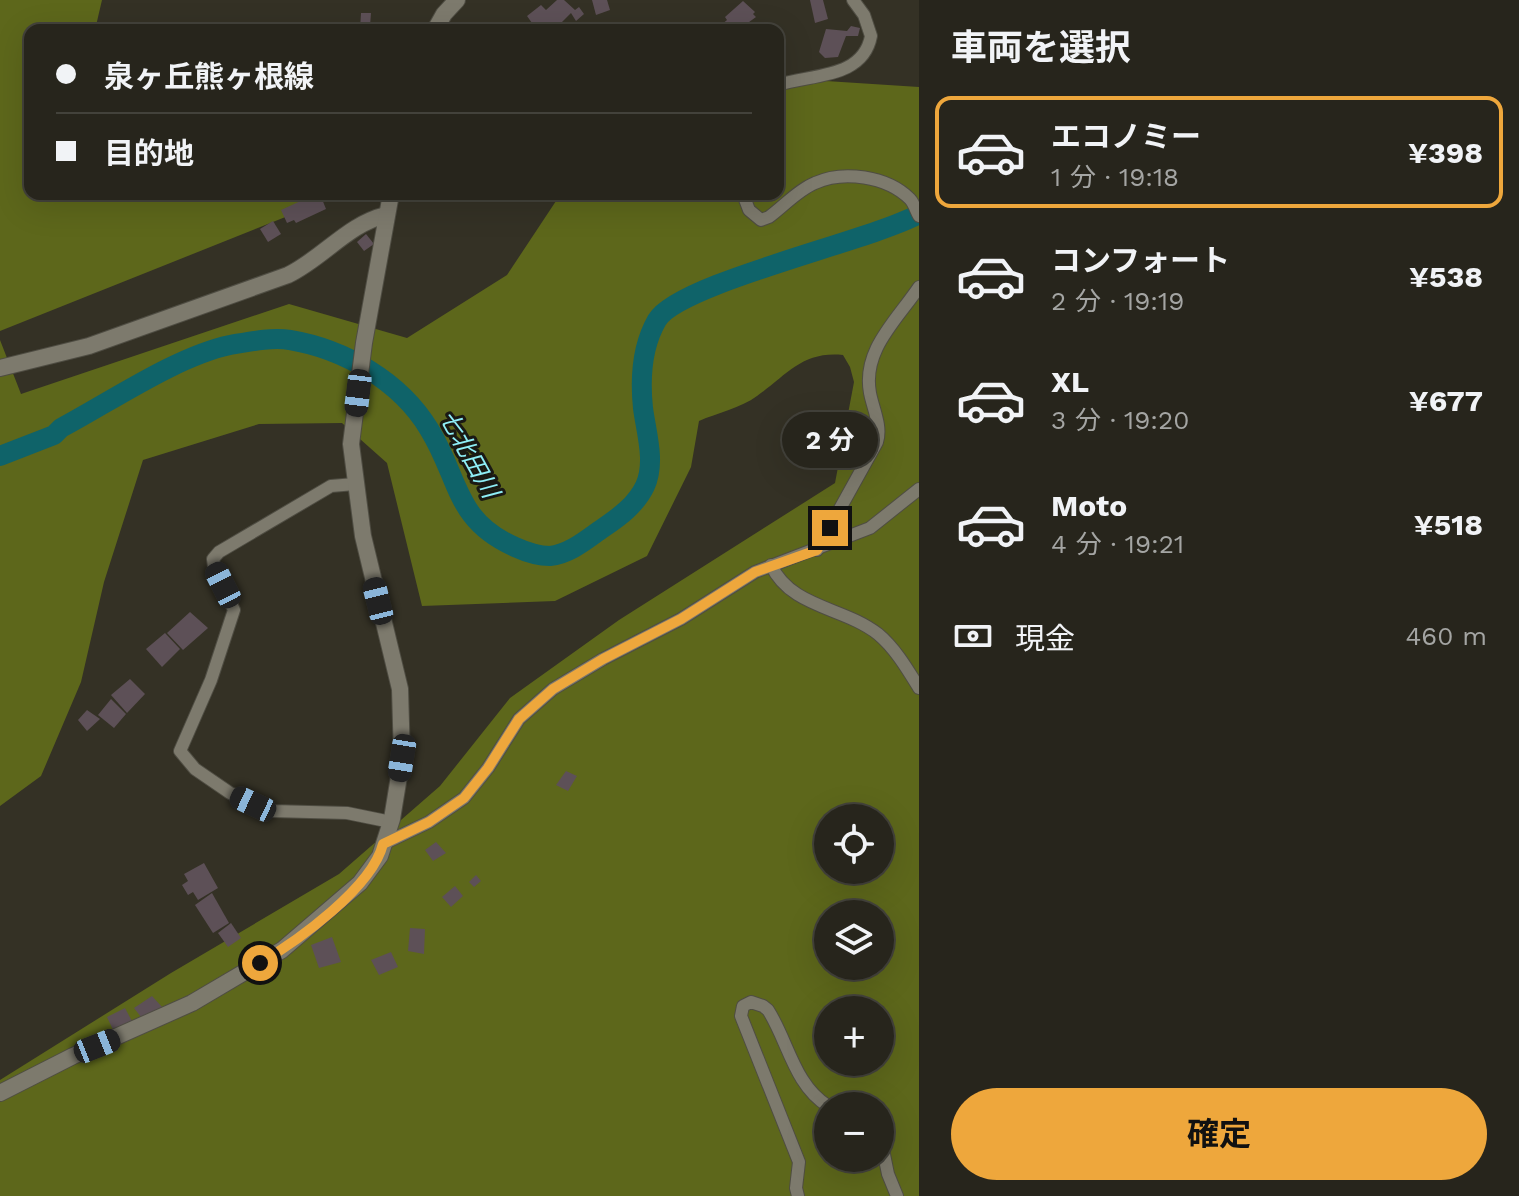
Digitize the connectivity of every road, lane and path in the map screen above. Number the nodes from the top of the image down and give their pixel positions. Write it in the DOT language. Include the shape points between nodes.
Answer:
graph roads {
  1 [pos="457,0"];
  2 [pos="853,0"];
  3 [pos="438,24"];
  4 [pos="784,84"];
  5 [pos="390,200"];
  6 [pos="745,200"];
  7 [pos="386,215"];
  8 [pos="919,216"];
  9 [pos="919,287"];
  10 [pos="0,368"];
  11 [pos="355,484"];
  12 [pos="919,489"];
  13 [pos="817,550"];
  14 [pos="771,565"];
  15 [pos="919,688"];
  16 [pos="391,822"];
  17 [pos="383,844"];
  18 [pos="0,1093"];
  19 [pos="814,1094"];
  20 [pos="888,1172"];
  21 [pos="798,1196"];
  22 [pos="897,1196"];
  1 -- 3 [label="main road"];
  2 -- 4 [label="street" via="871,36 863,55 851,67"];
  5 -- 7 [label="main road"];
  6 -- 8 [label="street" via="761,220 808,186 836,176 870,179 910,199"];
  7 -- 10 [label="main road" via="357,225 310,264 288,275 89,346"];
  7 -- 11 [label="main road" via="351,444"];
  9 -- 13 [label="street" via="873,354 868,373 877,442"];
  11 -- 16 [label="main road" via="370,571 400,689 402,758"];
  11 -- 16 [label="street" via="331,486 213,559 234,610 180,751 195,769 230,793 272,811 347,813"];
  12 -- 13 [label="street" via="870,528"];
  13 -- 14 [label="street"];
  14 -- 15 [label="street" via="801,598 879,635"];
  14 -- 17 [label="street" via="546,694 519,719 464,798"];
  16 -- 17 [label="main road"];
  17 -- 18 [label="main road" via="360,883 282,950 192,1003"];
  19 -- 21 [label="street" via="768,1010 751,1002 743,1006 741,1016 799,1162"];
  20 -- 22 [label="street"];
}
